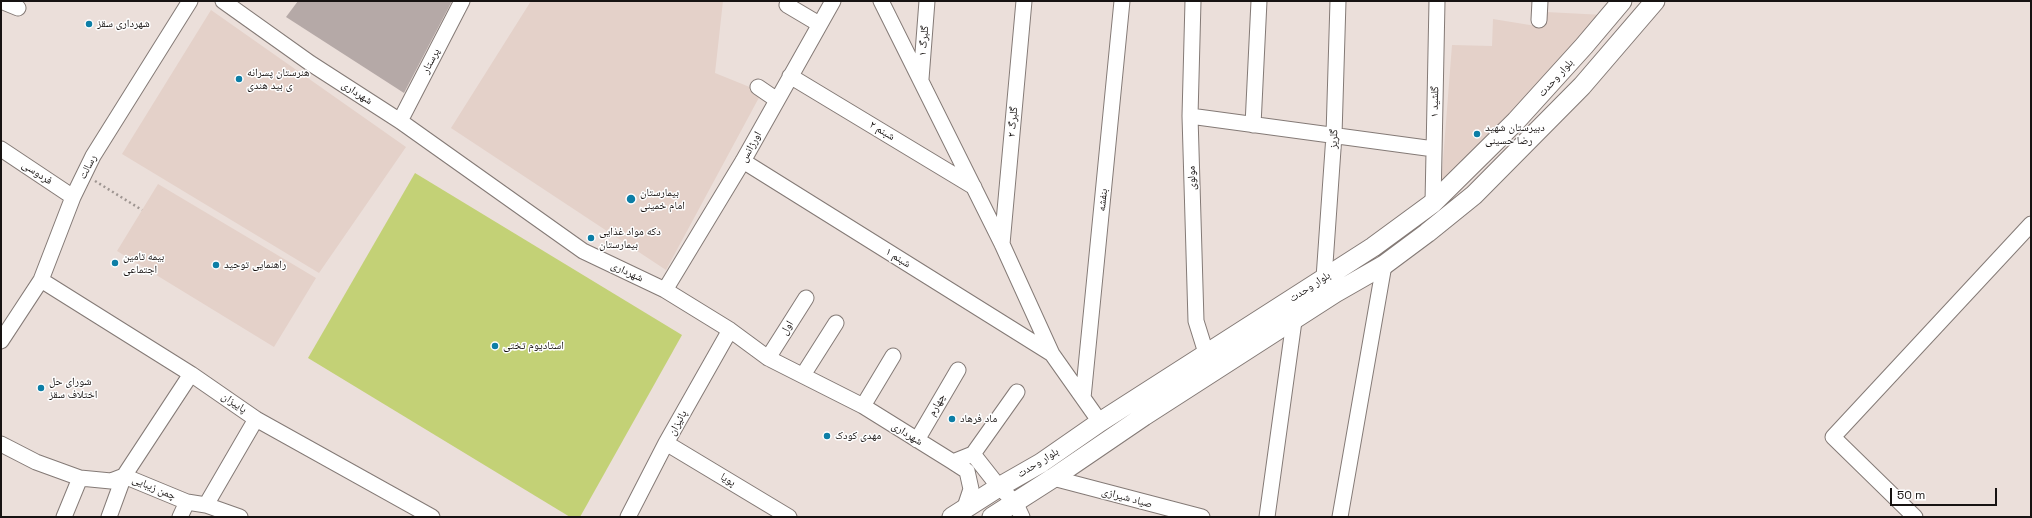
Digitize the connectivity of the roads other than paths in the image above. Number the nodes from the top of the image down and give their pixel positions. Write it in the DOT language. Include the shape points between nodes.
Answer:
graph roads {
  1 [pos="190,1"];
  2 [pos="223,1"];
  3 [pos="462,1"];
  4 [pos="833,1"];
  5 [pos="881,1"];
  6 [pos="927,1"];
  7 [pos="1024,1"];
  8 [pos="1122,1"];
  9 [pos="1193,1"];
  10 [pos="1259,1"];
  11 [pos="1338,1"];
  12 [pos="1437,1"];
  13 [pos="1540,1"];
  14 [pos="1622,1"];
  15 [pos="1655,1"];
  16 [pos="1,2"];
  17 [pos="787,5"];
  18 [pos="18,8"];
  19 [pos="1539,20"];
  20 [pos="819,24"];
  21 [pos="790,76"];
  22 [pos="921,80"];
  23 [pos="758,87"];
  24 [pos="777,100"];
  25 [pos="1190,116"];
  26 [pos="400,121"];
  27 [pos="1253,125"];
  28 [pos="1334,135"];
  29 [pos="1434,149"];
  30 [pos="1,150"];
  31 [pos="743,161"];
  32 [pos="974,187"];
  33 [pos="73,197"];
  34 [pos="1432,203"];
  35 [pos="2031,224"];
  36 [pos="1002,244"];
  37 [pos="1384,265"];
  38 [pos="1324,278"];
  39 [pos="41,280"];
  40 [pos="665,290"];
  41 [pos="806,298"];
  42 [pos="1294,320"];
  43 [pos="836,323"];
  44 [pos="730,330"];
  45 [pos="1,341"];
  46 [pos="1206,353"];
  47 [pos="1052,354"];
  48 [pos="892,356"];
  49 [pos="768,358"];
  50 [pos="958,370"];
  51 [pos="191,374"];
  52 [pos="802,375"];
  53 [pos="1017,392"];
  54 [pos="1083,398"];
  55 [pos="863,406"];
  56 [pos="256,418"];
  57 [pos="1100,422"];
  58 [pos="918,440"];
  59 [pos="666,443"];
  60 [pos="1,444"];
  61 [pos="973,454"];
  62 [pos="953,462"];
  63 [pos="124,476"];
  64 [pos="80,478"];
  65 [pos="1053,478"];
  66 [pos="999,487"];
  67 [pos="187,502"];
  68 [pos="206,505"];
  69 [pos="1019,510"];
  70 [pos="959,512"];
  71 [pos="64,517"];
  72 [pos="109,517"];
  73 [pos="180,517"];
  74 [pos="240,517"];
  75 [pos="432,517"];
  76 [pos="628,517"];
  77 [pos="789,517"];
  78 [pos="992,517"];
  79 [pos="1202,517"];
  80 [pos="1267,517"];
  81 [pos="1340,517"];
  82 [pos="1915,517"];
  1 -- 33 [label="street, رسالت" via="93,156"];
  2 -- 26 [label="street, شهرداری" via="310,63"];
  3 -- 26 [label="street, پرستار"];
  4 -- 20 [label="street, اورژانس"];
  5 -- 22 [label="street"];
  6 -- 22 [label="street, گلبرگ ۱"];
  7 -- 36 [label="street, گلبرگ ۲"];
  8 -- 54 [label="street, بنفشه"];
  9 -- 25 [label="street, مولوی"];
  10 -- 27 [label="street"];
  11 -- 28 [label="street, گلریز"];
  12 -- 29 [label="street, گلشید ۱"];
  13 -- 19 [label="street"];
  14 -- 34 [label="main road, بلوار وحدت" via="1516,122"];
  15 -- 37 [label="main road, بلوار وحدت" via="1582,86 1474,195"];
  16 -- 18 [label="street"];
  17 -- 20 [label="street"];
  20 -- 21 [label="street, اورژانس"];
  21 -- 24 [label="street, اورژانس"];
  21 -- 32 [label="street, شبنم ۲"];
  22 -- 32 [label="street"];
  23 -- 24 [label="street"];
  24 -- 31 [label="street, اورژانس"];
  25 -- 27 [label="street"];
  25 -- 46 [label="street, مولوی" via="1196,321"];
  26 -- 40 [label="street, شهرداری" via="583,251"];
  27 -- 28 [label="street"];
  28 -- 29 [label="street"];
  28 -- 38 [label="street, گلریز"];
  29 -- 34 [label="street, گلشید ۱"];
  30 -- 33 [label="street, فردوسی"];
  31 -- 40 [label="street, اورژانس"];
  31 -- 47 [label="street, شبنم ۱"];
  32 -- 36 [label="street"];
  33 -- 39 [label="street, رسالت"];
  34 -- 38 [label="main road, بلوار وحدت" via="1374,247"];
  35 -- 82 [label="street" via="1833,437"];
  36 -- 47 [label="street"];
  37 -- 42 [label="main road, بلوار وحدت"];
  37 -- 81 [label="street"];
  38 -- 46 [label="main road, بلوار وحدت"];
  39 -- 45 [label="street, رسالت"];
  39 -- 51 [label="street, پاییزان"];
  40 -- 44 [label="street, شهرداری"];
  41 -- 49 [label="street, اول"];
  42 -- 65 [label="main road, بلوار وحدت"];
  42 -- 80 [label="street"];
  43 -- 52 [label="street"];
  44 -- 49 [label="street, شهرداری"];
  44 -- 59 [label="street, پائیزان"];
  46 -- 57 [label="main road, بلوار وحدت"];
  47 -- 54 [label="street"];
  48 -- 55 [label="street"];
  49 -- 52 [label="street, شهرداری"];
  50 -- 58 [label="street, چهارم"];
  51 -- 56 [label="street, پاییزان"];
  51 -- 63 [label="street"];
  52 -- 55 [label="street, شهرداری"];
  53 -- 61 [label="street"];
  54 -- 57 [label="street"];
  55 -- 58 [label="street, شهرداری"];
  56 -- 68 [label="street"];
  56 -- 75 [label="street, پاییزان"];
  57 -- 66 [label="main road, بلوار وحدت" via="1041,464"];
  58 -- 62 [label="street, شهرداری"];
  59 -- 76 [label="street, پائیزان"];
  59 -- 77 [label="street, پویا"];
  60 -- 64 [label="street, چمن زیبایی" via="36,462"];
  61 -- 62 [label="street"];
  61 -- 66 [label="street"];
  62 -- 70 [label="street, شهرداری" via="967,471 971,489"];
  63 -- 64 [label="street, چمن زیبایی" via="110,481"];
  63 -- 67 [label="street, چمن زیبایی"];
  63 -- 72 [label="street"];
  64 -- 71 [label="street"];
  65 -- 69 [label="main road, بلوار وحدت"];
  65 -- 79 [label="street, صیاد شیرازی"];
  66 -- 69 [label="street"];
  66 -- 70 [label="main road, بلوار وحدت"];
  67 -- 68 [label="street, چمن زیبایی"];
  67 -- 73 [label="street"];
  68 -- 74 [label="street, چمن زیبایی"];
  69 -- 78 [label="main road, بلوار وحدت"];
}
